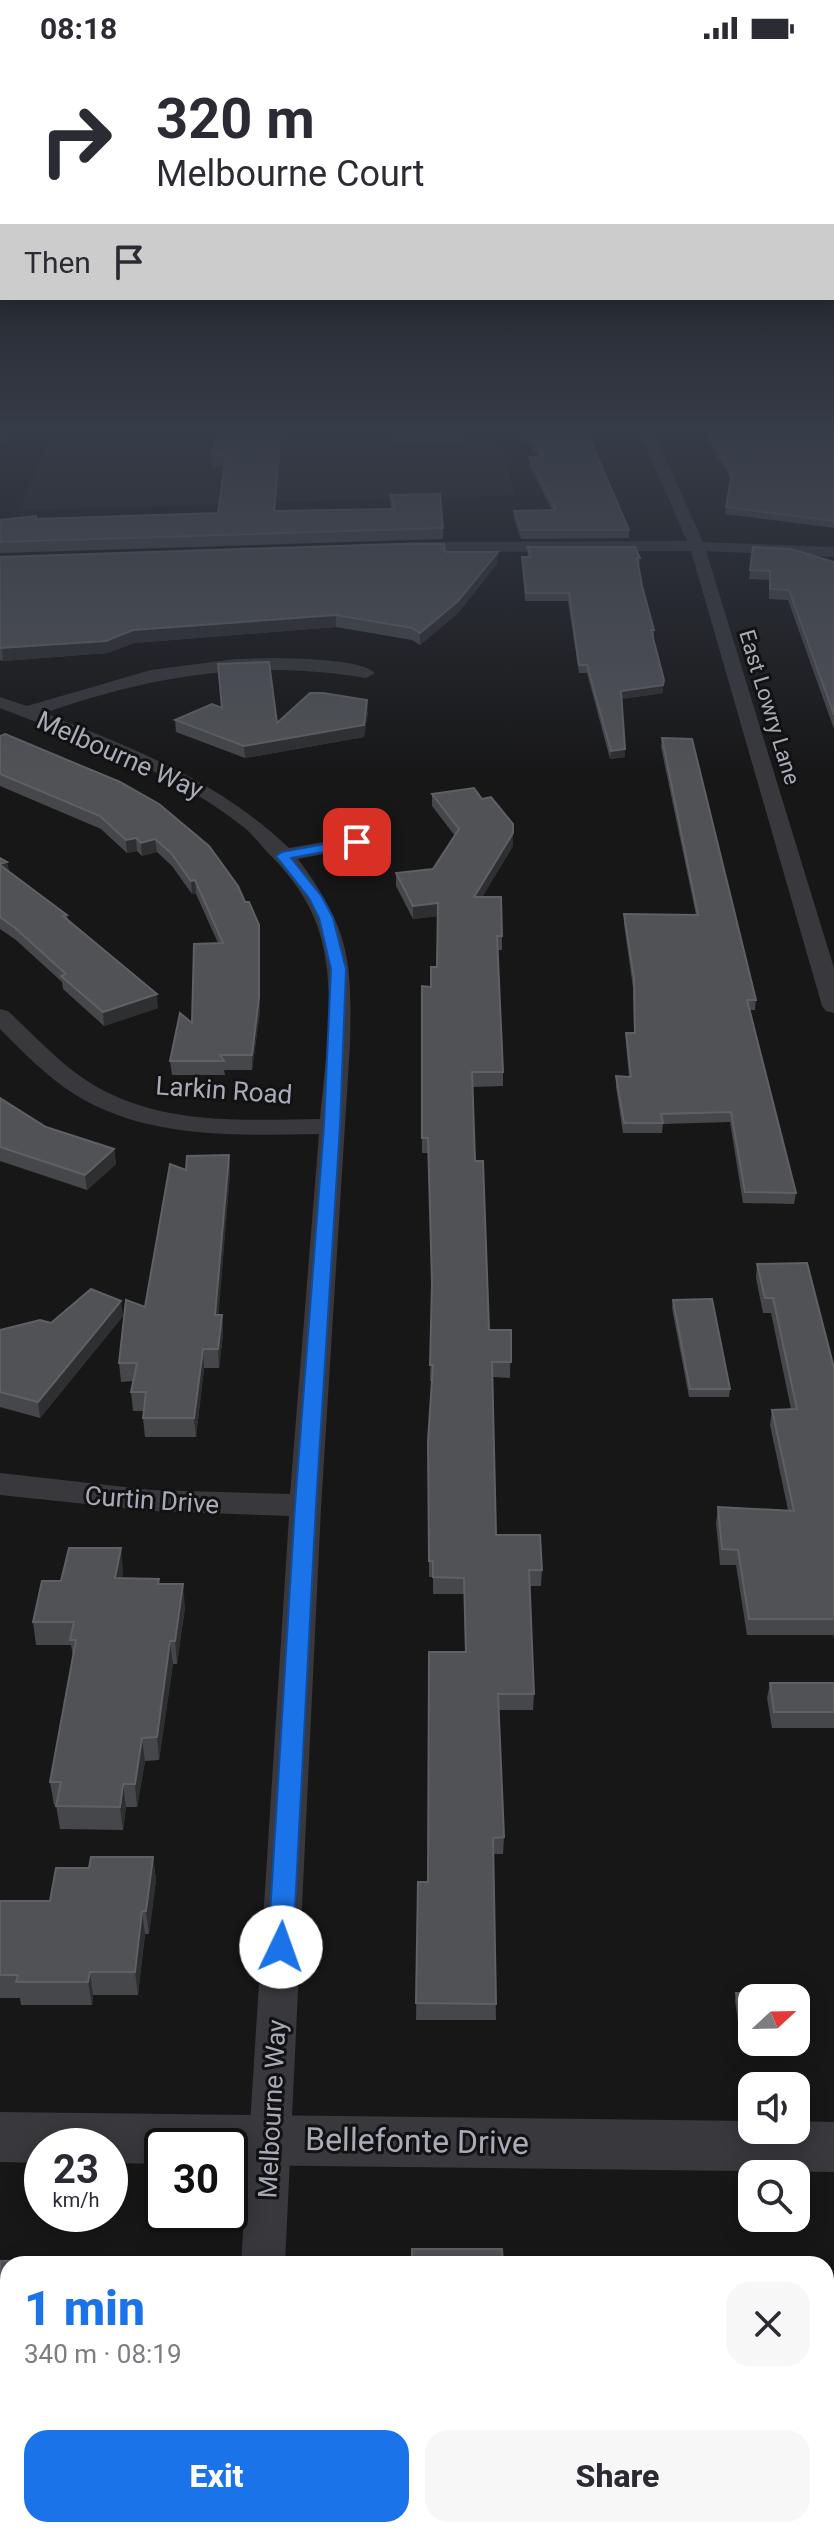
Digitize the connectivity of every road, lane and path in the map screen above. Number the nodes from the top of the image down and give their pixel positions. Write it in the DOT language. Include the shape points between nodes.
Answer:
graph roads {
  1 [pos="697,546"];
  2 [pos="397,547"];
  3 [pos="834,552"];
  4 [pos="366,673"];
  5 [pos="13,708"];
  6 [pos="357,842"];
  7 [pos="282,856"];
  8 [pos="834,1006"];
  9 [pos="0,1016"];
  10 [pos="332,1126"];
  11 [pos="0,1484"];
  12 [pos="306,1505"];
  13 [pos="0,2137"];
  14 [pos="271,2139"];
  15 [pos="834,2147"];
  16 [pos="264,2256"];
  1 -- 2 [label="street"];
  1 -- 3 [label="street"];
  1 -- 8 [label="street, East Lowry Lane"];
  4 -- 5 [label="street" via="311,663 199,667"];
  5 -- 7 [label="street, Melbourne Way" via="198,786 259,830"];
  6 -- 7 [label="street"];
  7 -- 10 [label="street, Melbourne Way" via="326,918 339,969"];
  9 -- 10 [label="street, Larkin Road" via="83,1089 135,1113 186,1123"];
  10 -- 12 [label="street, Melbourne Way"];
  11 -- 12 [label="street, Curtin Drive" via="174,1504"];
  12 -- 14 [label="street, Melbourne Way"];
  13 -- 14 [label="street, Bellefonte Drive"];
  14 -- 15 [label="street, Bellefonte Drive"];
  14 -- 16 [label="street, Melbourne Way"];
}
